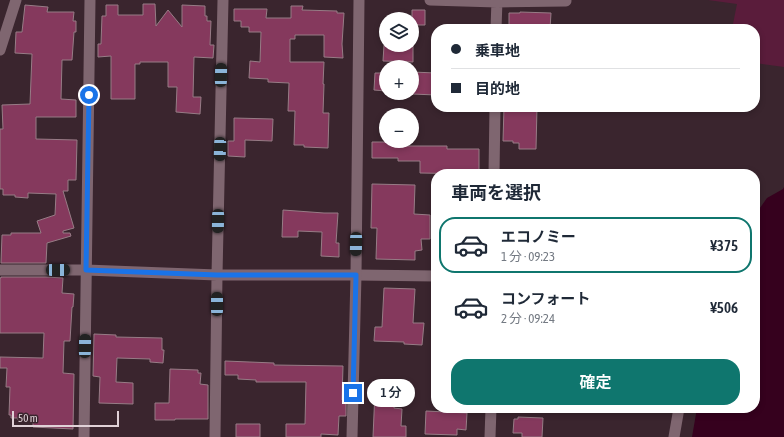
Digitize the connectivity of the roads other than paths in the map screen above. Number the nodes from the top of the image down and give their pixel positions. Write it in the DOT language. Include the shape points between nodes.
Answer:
graph roads {
  1 [pos="16,0"];
  2 [pos="90,0"];
  3 [pos="223,0"];
  4 [pos="359,0"];
  5 [pos="430,0"];
  6 [pos="497,1"];
  7 [pos="566,1"];
  8 [pos="496,24"];
  9 [pos="0,50"];
  10 [pos="495,112"];
  11 [pos="494,169"];
  12 [pos="0,270"];
  13 [pos="86,270"];
  14 [pos="217,275"];
  15 [pos="356,275"];
  16 [pos="431,276"];
  17 [pos="491,413"];
  18 [pos="678,413"];
  19 [pos="84,437"];
  20 [pos="215,437"];
  21 [pos="352,437"];
  22 [pos="490,437"];
  23 [pos="674,437"];
  1 -- 9 [label="street"];
  2 -- 13 [label="street"];
  3 -- 14 [label="street"];
  4 -- 15 [label="street"];
  5 -- 6 [label="street"];
  6 -- 7 [label="street"];
  6 -- 8 [label="street"];
  10 -- 11 [label="street"];
  12 -- 13 [label="street"];
  13 -- 14 [label="street"];
  13 -- 19 [label="street"];
  14 -- 15 [label="street"];
  14 -- 20 [label="street"];
  15 -- 16 [label="street"];
  15 -- 21 [label="street"];
  17 -- 22 [label="street"];
  18 -- 23 [label="street"];
}
